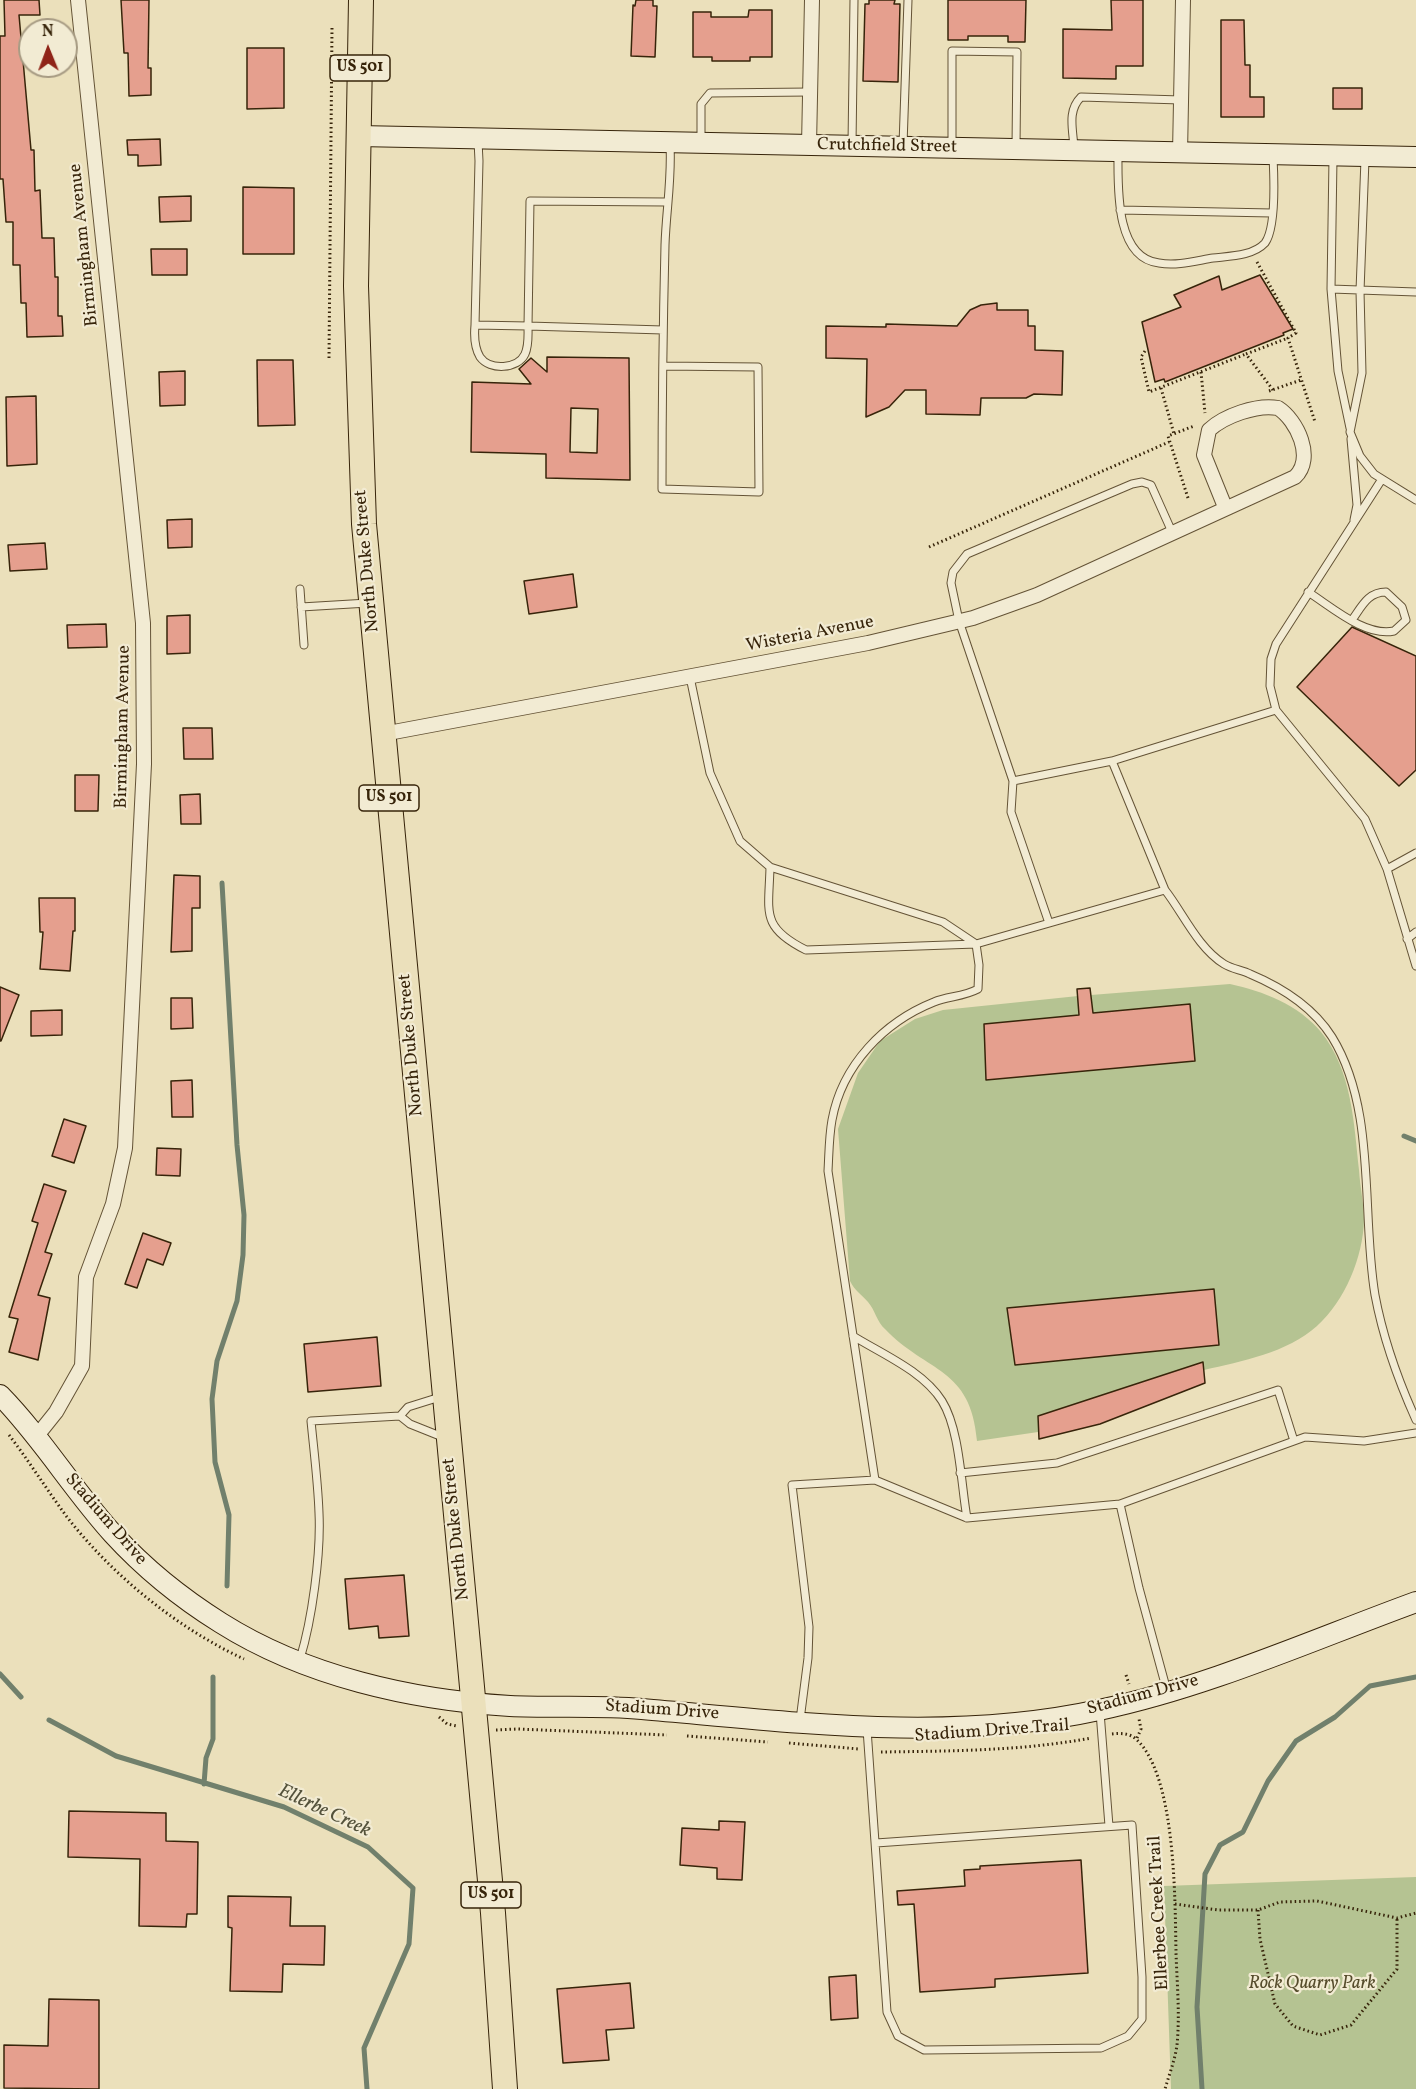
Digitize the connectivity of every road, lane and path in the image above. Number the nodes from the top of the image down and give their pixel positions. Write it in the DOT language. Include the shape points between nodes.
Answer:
graph roads {
  1 [pos="78,0"];
  2 [pos="361,0"];
  3 [pos="812,0"];
  4 [pos="854,0"];
  5 [pos="908,0"];
  6 [pos="1184,0"];
  7 [pos="332,27"];
  8 [pos="810,92"];
  9 [pos="1181,100"];
  10 [pos="358,136"];
  11 [pos="478,138"];
  12 [pos="670,142"];
  13 [pos="701,143"];
  14 [pos="809,145"];
  15 [pos="852,146"];
  16 [pos="903,147"];
  17 [pos="951,148"];
  18 [pos="1016,149"];
  19 [pos="1074,151"];
  20 [pos="1118,151"];
  21 [pos="1180,153"];
  22 [pos="1273,155"];
  23 [pos="1333,156"];
  24 [pos="1365,156"];
  25 [pos="1416,157"];
  26 [pos="666,202"];
  27 [pos="1120,210"];
  28 [pos="1272,213"];
  29 [pos="1257,262"];
  30 [pos="1331,289"];
  31 [pos="1360,291"];
  32 [pos="1416,292"];
  33 [pos="475,325"];
  34 [pos="528,326"];
  35 [pos="663,330"];
  36 [pos="1288,338"];
  37 [pos="1145,351"];
  38 [pos="1246,354"];
  39 [pos="329,358"];
  40 [pos="663,366"];
  41 [pos="1201,372"];
  42 [pos="1161,388"];
  43 [pos="1273,390"];
  44 [pos="1205,413"];
  45 [pos="1315,422"];
  46 [pos="1350,432"];
  47 [pos="1174,434"];
  48 [pos="1170,442"];
  49 [pos="1382,479"];
  50 [pos="1414,498"];
  51 [pos="1225,507"];
  52 [pos="1353,525"];
  53 [pos="1172,532"];
  54 [pos="929,547"];
  55 [pos="300,589"];
  56 [pos="1308,592"];
  57 [pos="371,603"];
  58 [pos="302,607"];
  59 [pos="1353,620"];
  60 [pos="959,621"];
  61 [pos="304,645"];
  62 [pos="690,677"];
  63 [pos="1276,710"];
  64 [pos="383,734"];
  65 [pos="1112,761"];
  66 [pos="1013,781"];
  67 [pos="1416,854"];
  68 [pos="770,867"];
  69 [pos="1387,869"];
  70 [pos="1165,890"];
  71 [pos="1049,923"];
  72 [pos="1416,932"];
  73 [pos="1407,939"];
  74 [pos="976,944"];
  75 [pos="1416,966"];
  76 [pos="853,1336"];
  77 [pos="0,1395"];
  78 [pos="444,1396"];
  79 [pos="400,1416"];
  80 [pos="1416,1420"];
  81 [pos="1416,1433"];
  82 [pos="36,1437"];
  83 [pos="448,1439"];
  84 [pos="1294,1441"];
  85 [pos="960,1473"];
  86 [pos="875,1480"];
  87 [pos="1120,1504"];
  88 [pos="967,1518"];
  89 [pos="1416,1602"];
  90 [pos="299,1661"];
  91 [pos="1126,1675"];
  92 [pos="1129,1684"];
  93 [pos="1167,1691"];
  94 [pos="474,1702"];
  95 [pos="1100,1710"];
  96 [pos="1138,1718"];
  97 [pos="800,1722"];
  98 [pos="867,1727"];
  99 [pos="506,1732"];
  100 [pos="667,1735"];
  101 [pos="1104,1735"];
  102 [pos="687,1736"];
  103 [pos="1137,1739"];
  104 [pos="768,1742"];
  105 [pos="789,1743"];
  106 [pos="861,1750"];
  107 [pos="881,1752"];
  108 [pos="1109,1826"];
  109 [pos="876,1843"];
  110 [pos="1175,1904"];
  111 [pos="1258,1910"];
  112 [pos="1416,1913"];
  113 [pos="1397,1918"];
  114 [pos="505,2089"];
  115 [pos="1165,2089"];
  1 -- 82 [label="street, Birmingham Avenue" via="140,579 144,764 124,1148 113,1204 86,1277 82,1366 57,1412"];
  2 -- 10 [label="highway, North Duke Street / US 501"];
  3 -- 8 [label="street"];
  4 -- 15 [label="lane"];
  5 -- 16 [label="lane"];
  6 -- 9 [label="street"];
  7 -- 39 [label="path"];
  8 -- 13 [label="lane" via="710,93 701,104"];
  8 -- 14 [label="street"];
  9 -- 19 [label="lane" via="1081,97 1072,113"];
  9 -- 21 [label="street"];
  10 -- 11 [label="street, Crutchfield Street"];
  10 -- 57 [label="highway, North Duke Street / US 501" via="358,403"];
  11 -- 12 [label="street, Crutchfield Street"];
  11 -- 33 [label="lane"];
  12 -- 13 [label="street, Crutchfield Street"];
  12 -- 26 [label="lane"];
  13 -- 14 [label="street, Crutchfield Street"];
  14 -- 15 [label="street, Crutchfield Street"];
  15 -- 16 [label="street, Crutchfield Street"];
  16 -- 17 [label="street, Crutchfield Street"];
  17 -- 18 [label="street, Crutchfield Street"];
  17 -- 18 [label="lane" via="952,51 1017,52"];
  18 -- 19 [label="street, Crutchfield Street"];
  19 -- 20 [label="street, Crutchfield Street"];
  20 -- 21 [label="street, Crutchfield Street"];
  20 -- 27 [label="lane"];
  21 -- 22 [label="street, Crutchfield Street"];
  22 -- 23 [label="street, Crutchfield Street"];
  22 -- 28 [label="lane"];
  23 -- 24 [label="street, Crutchfield Street"];
  23 -- 30 [label="lane"];
  24 -- 25 [label="street, Crutchfield Street"];
  24 -- 31 [label="lane"];
  26 -- 34 [label="lane" via="530,201"];
  26 -- 35 [label="lane"];
  27 -- 28 [label="lane"];
  27 -- 28 [label="lane" via="1128,242 1140,257 1168,264 1251,252 1264,243"];
  29 -- 36 [label="path" via="1296,333"];
  30 -- 31 [label="lane"];
  30 -- 46 [label="lane" via="1338,371"];
  31 -- 32 [label="lane"];
  31 -- 46 [label="lane" via="1362,373"];
  33 -- 34 [label="lane"];
  33 -- 34 [label="lane" via="477,351 482,360 504,366 517,364 525,355"];
  34 -- 35 [label="lane"];
  35 -- 40 [label="lane"];
  36 -- 38 [label="path"];
  36 -- 45 [label="path"];
  37 -- 42 [label="path" via="1141,357 1149,392"];
  38 -- 41 [label="path"];
  38 -- 43 [label="path"];
  40 -- 40 [label="lane" via="662,489 759,492 758,367"];
  41 -- 42 [label="path"];
  41 -- 44 [label="path"];
  42 -- 47 [label="path"];
  46 -- 49 [label="lane" via="1360,456"];
  46 -- 52 [label="lane" via="1357,505"];
  48 -- 54 [label="path"];
  49 -- 50 [label="lane"];
  49 -- 52 [label="lane"];
  51 -- 51 [label="street, Wisteria Avenue" via="1288,481 1301,469 1304,457 1298,434 1287,414 1278,408 1257,408 1209,430 1204,455"];
  51 -- 53 [label="street, Wisteria Avenue"];
  52 -- 56 [label="lane"];
  53 -- 60 [label="street, Wisteria Avenue" via="1037,596"];
  53 -- 60 [label="lane" via="1151,485 1132,484 968,554 953,572 951,583"];
  55 -- 58 [label="lane"];
  56 -- 59 [label="lane"];
  56 -- 63 [label="lane" via="1271,659 1270,686"];
  57 -- 58 [label="lane"];
  57 -- 64 [label="highway, North Duke Street / US 501"];
  58 -- 61 [label="lane"];
  59 -- 59 [label="lane" via="1385,633 1395,631 1406,620 1402,606 1386,592 1369,597"];
  60 -- 62 [label="street, Wisteria Avenue"];
  60 -- 66 [label="lane"];
  62 -- 64 [label="street, Wisteria Avenue"];
  62 -- 68 [label="lane" via="710,773 740,841"];
  63 -- 65 [label="lane"];
  63 -- 69 [label="lane" via="1365,819"];
  64 -- 78 [label="highway, North Duke Street / US 501"];
  65 -- 66 [label="lane"];
  65 -- 70 [label="lane"];
  66 -- 71 [label="lane" via="1011,812"];
  67 -- 69 [label="lane"];
  68 -- 74 [label="lane" via="942,922"];
  68 -- 74 [label="lane" via="769,916 784,939 806,950"];
  69 -- 73 [label="lane"];
  70 -- 71 [label="lane"];
  70 -- 80 [label="lane" via="1216,958 1290,995 1314,1014 1331,1036 1349,1072 1359,1110 1375,1294 1402,1389"];
  71 -- 74 [label="lane"];
  72 -- 73 [label="lane"];
  73 -- 75 [label="lane"];
  74 -- 76 [label="lane" via="978,989 936,1000 898,1019 874,1041 841,1088 832,1119 828,1171"];
  76 -- 85 [label="lane" via="904,1367 942,1400 951,1419"];
  76 -- 86 [label="lane"];
  77 -- 82 [label="street, Stadium Drive"];
  78 -- 79 [label="lane" via="408,1407"];
  78 -- 83 [label="highway, North Duke Street / US 501"];
  79 -- 83 [label="lane"];
  79 -- 90 [label="lane" via="311,1421 319,1515 308,1635"];
  81 -- 84 [label="lane" via="1364,1441 1305,1437"];
  82 -- 90 [label="street, Stadium Drive" via="112,1533 153,1573 223,1625"];
  83 -- 94 [label="highway, North Duke Street / US 501"];
  84 -- 85 [label="lane" via="1278,1390 1057,1463"];
  84 -- 87 [label="lane"];
  85 -- 88 [label="lane"];
  86 -- 88 [label="lane"];
  86 -- 97 [label="lane" via="792,1485 809,1627"];
  87 -- 88 [label="lane"];
  87 -- 93 [label="lane"];
  89 -- 93 [label="street, Stadium Drive"];
  90 -- 94 [label="street, Stadium Drive" via="377,1686"];
  91 -- 92 [label="path"];
  93 -- 95 [label="street, Stadium Drive"];
  94 -- 97 [label="street, Stadium Drive" via="618,1707"];
  94 -- 114 [label="highway, North Duke Street / US 501"];
  95 -- 98 [label="street, Stadium Drive" via="952,1729"];
  95 -- 101 [label="lane"];
  96 -- 103 [label="path" via="1141,1729"];
  97 -- 98 [label="street, Stadium Drive"];
  98 -- 109 [label="lane"];
  99 -- 100 [label="path" via="517,1728"];
  101 -- 103 [label="path" via="1125,1733"];
  101 -- 107 [label="path, Stadium Drive Trail" via="1060,1744"];
  101 -- 108 [label="lane"];
  102 -- 104 [label="path"];
  103 -- 110 [label="path, Ellerbee Creek Trail" via="1157,1776 1168,1823"];
  105 -- 106 [label="path"];
  108 -- 109 [label="lane"];
  108 -- 109 [label="lane" via="1132,1825 1142,2019 1128,2037 1101,2048 924,2050 898,2036 887,2012"];
  110 -- 111 [label="path"];
  110 -- 115 [label="path, Ellerbee Creek Trail" via="1177,2046"];
  111 -- 113 [label="path" via="1280,1902 1317,1901"];
  111 -- 113 [label="path" via="1260,1939 1275,2004 1293,2026 1320,2035 1351,2025 1397,1969"];
  112 -- 113 [label="path"];
}
